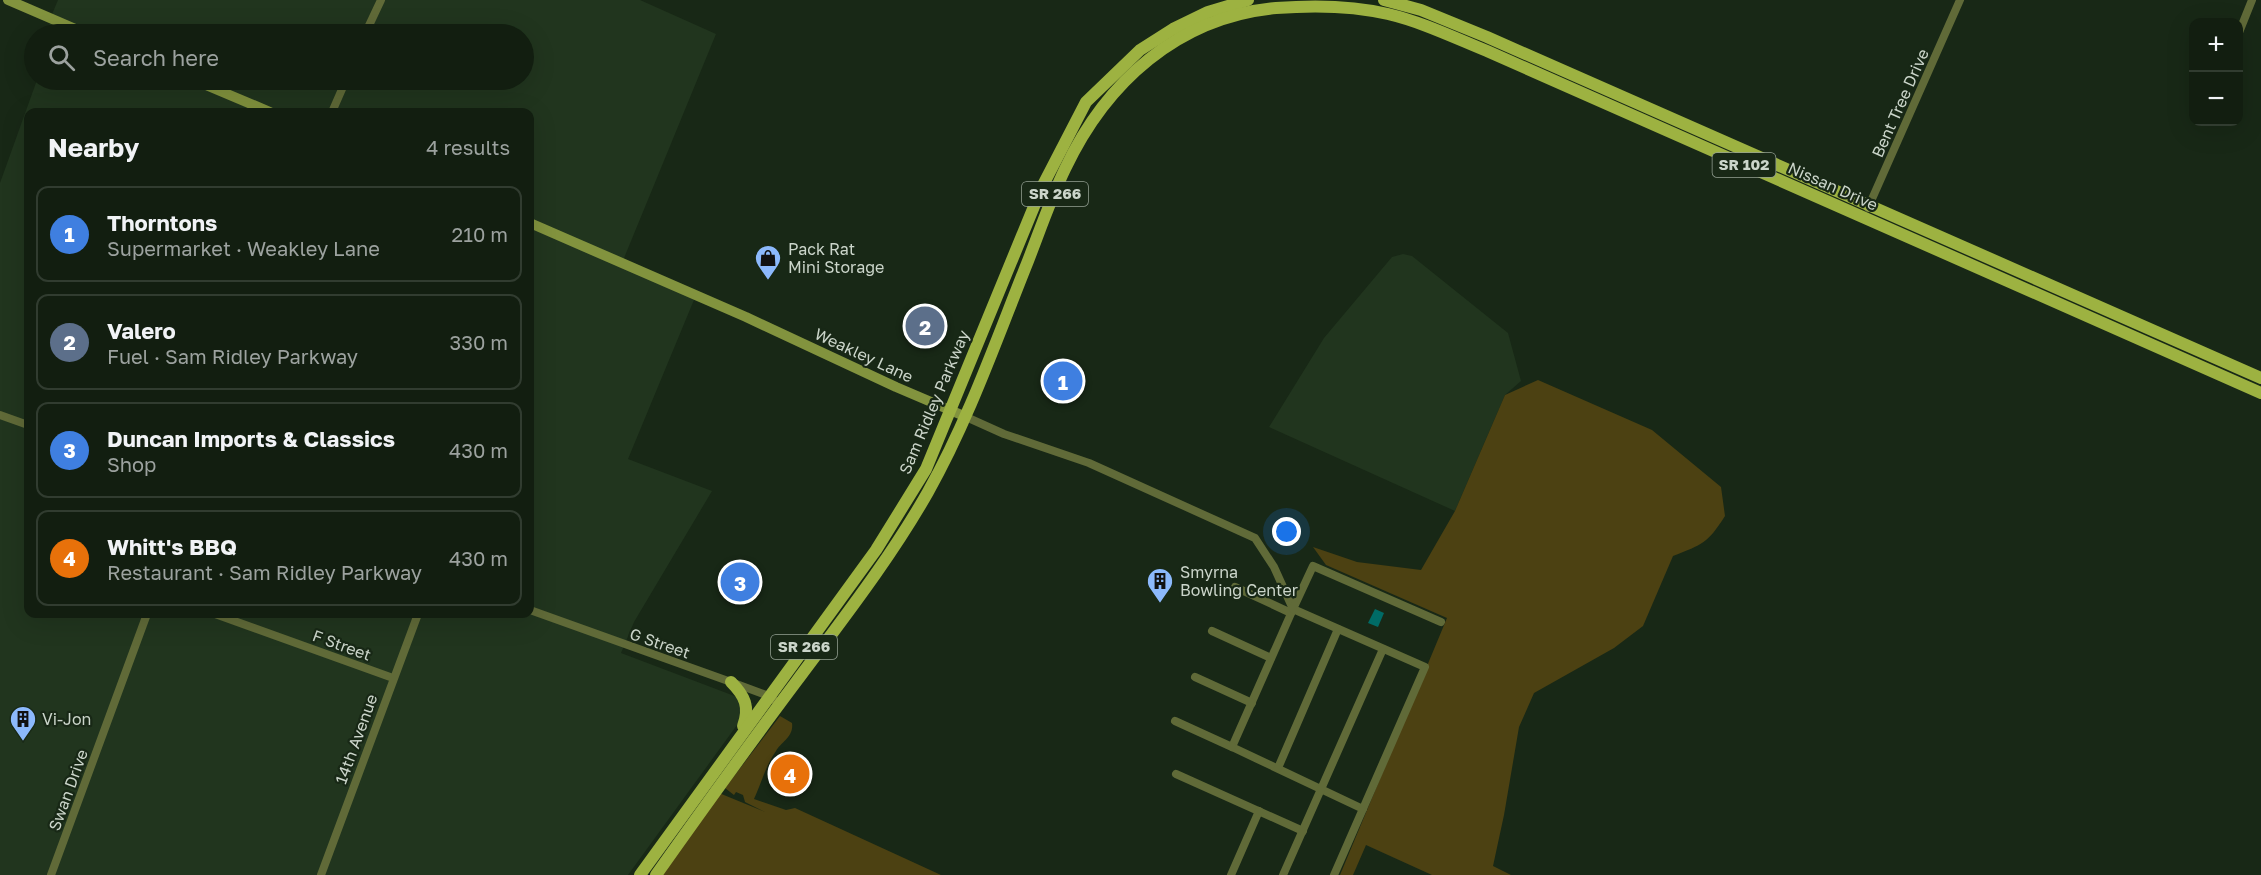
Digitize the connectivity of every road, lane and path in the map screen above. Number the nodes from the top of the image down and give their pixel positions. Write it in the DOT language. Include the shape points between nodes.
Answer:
graph roads {
  1 [pos="8,0"];
  2 [pos="381,0"];
  3 [pos="1248,0"];
  4 [pos="1384,0"];
  5 [pos="1960,0"];
  6 [pos="2252,0"];
  7 [pos="1208,12"];
  8 [pos="2243,22"];
  9 [pos="64,24"];
  10 [pos="370,24"];
  11 [pos="218,90"];
  12 [pos="342,90"];
  13 [pos="260,108"];
  14 [pos="334,108"];
  15 [pos="1870,205"];
  16 [pos="1865,218"];
  17 [pos="534,225"];
  18 [pos="2261,378"];
  19 [pos="2261,393"];
  20 [pos="951,410"];
  21 [pos="0,415"];
  22 [pos="964,416"];
  23 [pos="24,424"];
  24 [pos="1235,587"];
  25 [pos="534,611"];
  26 [pos="1292,611"];
  27 [pos="146,618"];
  28 [pos="225,618"];
  29 [pos="416,618"];
  30 [pos="1441,622"];
  31 [pos="1338,629"];
  32 [pos="1212,631"];
  33 [pos="1383,649"];
  34 [pos="1271,658"];
  35 [pos="1196,677"];
  36 [pos="393,678"];
  37 [pos="732,682"];
  38 [pos="769,696"];
  39 [pos="1252,703"];
  40 [pos="779,704"];
  41 [pos="1175,721"];
  42 [pos="740,735"];
  43 [pos="1232,747"];
  44 [pos="1278,768"];
  45 [pos="1176,774"];
  46 [pos="1320,788"];
  47 [pos="1363,808"];
  48 [pos="1259,811"];
  49 [pos="1303,831"];
  50 [pos="51,875"];
  51 [pos="321,875"];
  52 [pos="640,875"];
  53 [pos="656,875"];
  54 [pos="1231,875"];
  55 [pos="1283,875"];
  56 [pos="1334,875"];
  1 -- 9 [label="main road"];
  2 -- 10 [label="street"];
  3 -- 7 [label="main road"];
  4 -- 15 [label="main road, Nissan Drive / SR 102" via="1488,37"];
  5 -- 15 [label="street, Bent Tree Drive"];
  6 -- 8 [label="street"];
  7 -- 16 [label="main road, Nissan Drive / SR 102" via="1315,5 1390,14 1487,51"];
  7 -- 20 [label="main road, Sam Ridley Parkway / SR 266" via="1140,50 1086,102 1042,187"];
  7 -- 22 [label="main road, Sam Ridley Parkway / SR 266" via="1122,82 1097,112 1066,168"];
  11 -- 13 [label="main road"];
  12 -- 14 [label="street"];
  15 -- 16 [label="street, Bent Tree Drive"];
  15 -- 18 [label="main road, Nissan Drive / SR 102"];
  16 -- 19 [label="main road, Nissan Drive / SR 102"];
  17 -- 20 [label="main road, Weakley Lane"];
  20 -- 22 [label="main road, Weakley Lane"];
  20 -- 38 [label="main road, Sam Ridley Parkway / SR 266" via="926,470 903,509"];
  21 -- 23 [label="street"];
  22 -- 26 [label="street, Weakley Lane" via="1089,463 1255,538 1274,567"];
  22 -- 40 [label="main road, Sam Ridley Parkway / SR 266" via="929,490 899,539"];
  24 -- 26 [label="street"];
  25 -- 37 [label="street, G Street"];
  26 -- 30 [label="street" via="1312,566"];
  26 -- 31 [label="street"];
  26 -- 34 [label="street"];
  27 -- 50 [label="street, Swan Drive"];
  28 -- 36 [label="street, F Street"];
  29 -- 36 [label="street, 14th Avenue"];
  31 -- 33 [label="street"];
  31 -- 44 [label="street"];
  32 -- 34 [label="street"];
  33 -- 46 [label="street"];
  33 -- 47 [label="street" via="1425,667"];
  34 -- 39 [label="street"];
  35 -- 39 [label="street"];
  36 -- 51 [label="street, 14th Avenue"];
  37 -- 38 [label="street, G Street"];
  37 -- 42 [label="main road" via="746,701 747,714"];
  38 -- 40 [label="street, G Street"];
  38 -- 42 [label="main road, Sam Ridley Parkway / SR 266"];
  39 -- 43 [label="street"];
  40 -- 53 [label="main road, Sam Ridley Parkway / SR 266"];
  41 -- 43 [label="street"];
  42 -- 52 [label="main road, Sam Ridley Parkway / SR 266"];
  43 -- 44 [label="street"];
  44 -- 46 [label="street"];
  45 -- 48 [label="street"];
  46 -- 47 [label="street"];
  46 -- 49 [label="street"];
  47 -- 56 [label="street"];
  48 -- 49 [label="street"];
  48 -- 54 [label="street"];
  49 -- 55 [label="street"];
}
